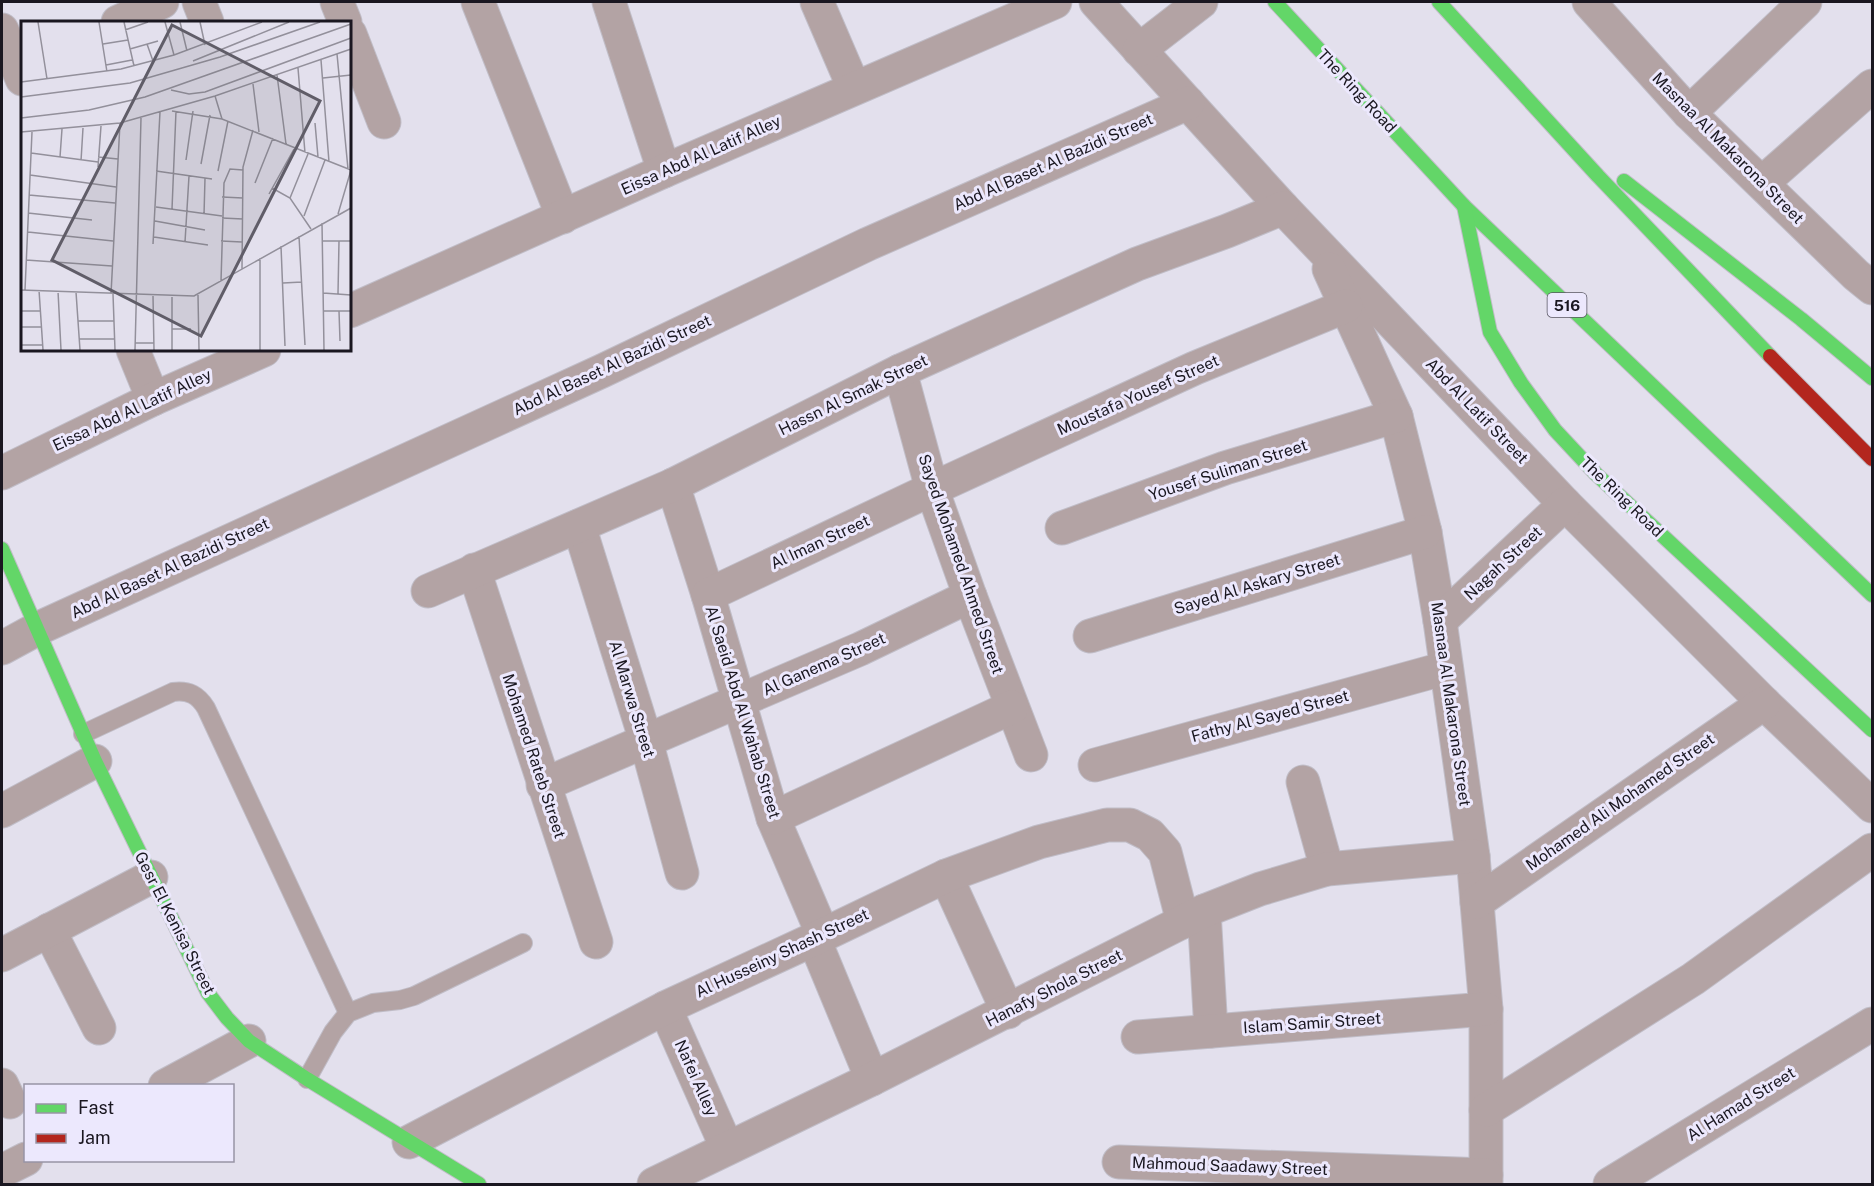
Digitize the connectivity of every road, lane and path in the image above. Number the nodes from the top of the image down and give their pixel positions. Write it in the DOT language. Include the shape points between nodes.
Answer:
graph roads {
  1 [pos="162,2"];
  2 [pos="199,2"];
  3 [pos="337,2"];
  4 [pos="478,2"];
  5 [pos="609,2"];
  6 [pos="817,2"];
  7 [pos="1055,2"];
  8 [pos="1096,2"];
  9 [pos="1201,2"];
  10 [pos="1275,2"];
  11 [pos="1439,2"];
  12 [pos="1589,2"];
  13 [pos="1805,2"];
  14 [pos="120,21"];
  15 [pos="207,21"];
  16 [pos="345,21"];
  17 [pos="2,30"];
  18 [pos="351,37"];
  19 [pos="1139,50"];
  20 [pos="21,77"];
  21 [pos="1872,86"];
  22 [pos="854,88"];
  23 [pos="1188,103"];
  24 [pos="1689,112"];
  25 [pos="384,122"];
  26 [pos="1548,123"];
  27 [pos="664,171"];
  28 [pos="1762,183"];
  29 [pos="1464,206"];
  30 [pos="1283,208"];
  31 [pos="563,217"];
  32 [pos="1317,243"];
  33 [pos="1867,275"];
  34 [pos="1346,306"];
  35 [pos="351,311"];
  36 [pos="133,351"];
  37 [pos="262,351"];
  38 [pos="900,371"];
  39 [pos="1872,378"];
  40 [pos="153,399"];
  41 [pos="1396,416"];
  42 [pos="1872,459"];
  43 [pos="2,473"];
  44 [pos="673,485"];
  45 [pos="932,489"];
  46 [pos="1565,504"];
  47 [pos="579,526"];
  48 [pos="1062,528"];
  49 [pos="1425,532"];
  50 [pos="2,549"];
  51 [pos="474,570"];
  52 [pos="428,591"];
  53 [pos="708,595"];
  54 [pos="1872,595"];
  55 [pos="970,596"];
  56 [pos="1440,621"];
  57 [pos="37,629"];
  58 [pos="1090,636"];
  59 [pos="2,648"];
  60 [pos="1446,668"];
  61 [pos="739,701"];
  62 [pos="1764,703"];
  63 [pos="1012,706"];
  64 [pos="1872,730"];
  65 [pos="646,741"];
  66 [pos="89,747"];
  67 [pos="1031,754"];
  68 [pos="1095,765"];
  69 [pos="1303,783"];
  70 [pos="543,785"];
  71 [pos="1872,806"];
  72 [pos="2,811"];
  73 [pos="773,818"];
  74 [pos="1872,850"];
  75 [pos="1473,856"];
  76 [pos="1327,869"];
  77 [pos="682,873"];
  78 [pos="946,876"];
  79 [pos="151,877"];
  80 [pos="1477,902"];
  81 [pos="1193,917"];
  82 [pos="49,930"];
  83 [pos="818,937"];
  84 [pos="596,942"];
  85 [pos="523,943"];
  86 [pos="2,955"];
  87 [pos="664,1008"];
  88 [pos="1486,1009"];
  89 [pos="1008,1012"];
  90 [pos="348,1013"];
  91 [pos="1872,1024"];
  92 [pos="99,1028"];
  93 [pos="1211,1031"];
  94 [pos="1138,1036"];
  95 [pos="249,1041"];
  96 [pos="307,1079"];
  97 [pos="872,1079"];
  98 [pos="169,1084"];
  99 [pos="1486,1110"];
  100 [pos="409,1142"];
  101 [pos="727,1148"];
  102 [pos="24,1160"];
  103 [pos="1119,1162"];
  104 [pos="2,1171"];
  105 [pos="1163,1174"];
  106 [pos="1486,1180"];
  107 [pos="479,1185"];
  108 [pos="654,1185"];
  109 [pos="1610,1185"];
  1 -- 14 [label="street"];
  2 -- 15 [label="street"];
  3 -- 16 [label="street"];
  4 -- 31 [label="street"];
  5 -- 27 [label="street"];
  6 -- 22 [label="street"];
  7 -- 22 [label="street, Eissa Abd Al Latif Alley"];
  8 -- 19 [label="street, Abd Al Latif Street"];
  9 -- 19 [label="street"];
  10 -- 29 [label="main road, The Ring Road / 516"];
  11 -- 26 [label="main road"];
  12 -- 24 [label="street, Masnaa Al Makarona Street"];
  13 -- 24 [label="street"];
  17 -- 20 [label="street"];
  18 -- 25 [label="street"];
  19 -- 23 [label="street, Abd Al Latif Street"];
  21 -- 28 [label="street"];
  22 -- 27 [label="street, Eissa Abd Al Latif Alley"];
  23 -- 30 [label="street, Abd Al Latif Street"];
  23 -- 57 [label="street, Abd Al Baset Al Bazidi Street" via="868,244 602,371"];
  24 -- 28 [label="street, Masnaa Al Makarona Street"];
  26 -- 39 [label="main road"];
  26 -- 42 [label="main road"];
  27 -- 31 [label="street, Eissa Abd Al Latif Alley"];
  28 -- 33 [label="street, Masnaa Al Makarona Street"];
  29 -- 54 [label="main road, The Ring Road / 516"];
  29 -- 64 [label="main road, The Ring Road" via="1490,332 1555,430 1596,474"];
  30 -- 32 [label="street, Abd Al Latif Street"];
  30 -- 38 [label="street, Hassn Al Smak Street" via="1137,264"];
  31 -- 35 [label="street, Eissa Abd Al Latif Alley"];
  32 -- 34 [label="street, Masnaa Al Makarona Street"];
  32 -- 46 [label="street, Abd Al Latif Street"];
  34 -- 41 [label="street, Masnaa Al Makarona Street"];
  34 -- 45 [label="street, Moustafa Yousef Street" via="1195,368"];
  36 -- 40 [label="street"];
  37 -- 40 [label="street, Eissa Abd Al Latif Alley"];
  38 -- 44 [label="street, Hassn Al Smak Street"];
  38 -- 45 [label="street, Sayed Mohamed Ahmed Street"];
  40 -- 43 [label="street, Eissa Abd Al Latif Alley"];
  41 -- 48 [label="street, Yousef Suliman Street" via="1225,468"];
  41 -- 49 [label="street, Masnaa Al Makarona Street"];
  44 -- 47 [label="street, Hassn Al Smak Street"];
  44 -- 53 [label="street, Al Saeid Abd Al Wahab Street"];
  45 -- 53 [label="street, Al Iman Street"];
  45 -- 55 [label="street, Sayed Mohamed Ahmed Street"];
  46 -- 56 [label="street, Nagah Street"];
  46 -- 62 [label="street, Abd Al Latif Street"];
  47 -- 51 [label="street, Hassn Al Smak Street"];
  47 -- 65 [label="street, Al Marwa Street"];
  49 -- 56 [label="street, Masnaa Al Makarona Street"];
  49 -- 58 [label="street, Sayed Al Askary Street"];
  50 -- 57 [label="main road, Gesr El Kenisa Street"];
  51 -- 52 [label="street, Hassn Al Smak Street"];
  51 -- 70 [label="street, Mohamed Rateb Street"];
  53 -- 61 [label="street, Al Saeid Abd Al Wahab Street"];
  55 -- 61 [label="street, Al Ganema Street"];
  55 -- 63 [label="street, Sayed Mohamed Ahmed Street"];
  56 -- 60 [label="street, Masnaa Al Makarona Street"];
  57 -- 59 [label="street, Abd Al Baset Al Bazidi Street"];
  57 -- 66 [label="main road, Gesr El Kenisa Street"];
  60 -- 68 [label="street, Fathy Al Sayed Street"];
  60 -- 75 [label="street, Masnaa Al Makarona Street"];
  61 -- 65 [label="street, Al Ganema Street"];
  61 -- 73 [label="street, Al Saeid Abd Al Wahab Street"];
  62 -- 71 [label="street, Abd Al Latif Street"];
  62 -- 80 [label="street, Mohamed Ali Mohamed Street"];
  63 -- 67 [label="street, Sayed Mohamed Ahmed Street"];
  63 -- 73 [label="street"];
  65 -- 70 [label="street, Al Ganema Street"];
  65 -- 77 [label="street, Al Marwa Street"];
  66 -- 72 [label="street"];
  66 -- 79 [label="main road, Gesr El Kenisa Street"];
  66 -- 90 [label="lane" via="173,692 184,691 200,698"];
  69 -- 76 [label="street"];
  70 -- 84 [label="street, Mohamed Rateb Street"];
  73 -- 83 [label="street, Al Saeid Abd Al Wahab Street"];
  74 -- 99 [label="street" via="1693,979"];
  75 -- 76 [label="street, Hanafy Shola Street"];
  75 -- 80 [label="street, Masnaa Al Makarona Street"];
  76 -- 81 [label="street, Hanafy Shola Street" via="1260,888"];
  78 -- 81 [label="street, Al Husseiny Shash Street" via="1040,842 1107,825 1130,825 1150,835 1165,852"];
  78 -- 83 [label="street, Al Husseiny Shash Street"];
  78 -- 89 [label="street"];
  79 -- 82 [label="street"];
  79 -- 95 [label="main road, Gesr El Kenisa Street" via="208,993"];
  80 -- 88 [label="street, Masnaa Al Makarona Street"];
  81 -- 89 [label="street, Hanafy Shola Street"];
  81 -- 93 [label="street"];
  82 -- 86 [label="street"];
  82 -- 92 [label="street"];
  83 -- 87 [label="street, Al Husseiny Shash Street"];
  83 -- 97 [label="street, Al Saeid Abd Al Wahab Street"];
  85 -- 90 [label="lane" via="414,996 373,1003"];
  87 -- 100 [label="street, Al Husseiny Shash Street"];
  87 -- 101 [label="street, Nafei Alley"];
  88 -- 93 [label="street, Islam Samir Street"];
  88 -- 99 [label="street, Masnaa Al Makarona Street"];
  89 -- 97 [label="street, Hanafy Shola Street"];
  90 -- 96 [label="lane"];
  91 -- 109 [label="street, Al Hamad Street"];
  93 -- 94 [label="street, Islam Samir Street"];
  95 -- 96 [label="main road, Gesr El Kenisa Street"];
  95 -- 98 [label="street"];
  96 -- 100 [label="main road, Gesr El Kenisa Street"];
  97 -- 101 [label="street, Hanafy Shola Street"];
  99 -- 106 [label="street, Masnaa Al Makarona Street"];
  100 -- 107 [label="main road, Gesr El Kenisa Street"];
  101 -- 108 [label="street, Hanafy Shola Street"];
  102 -- 104 [label="street"];
  103 -- 105 [label="street, Mahmoud Saadawy Street"];
  105 -- 106 [label="street, Mahmoud Saadawy Street"];
}
